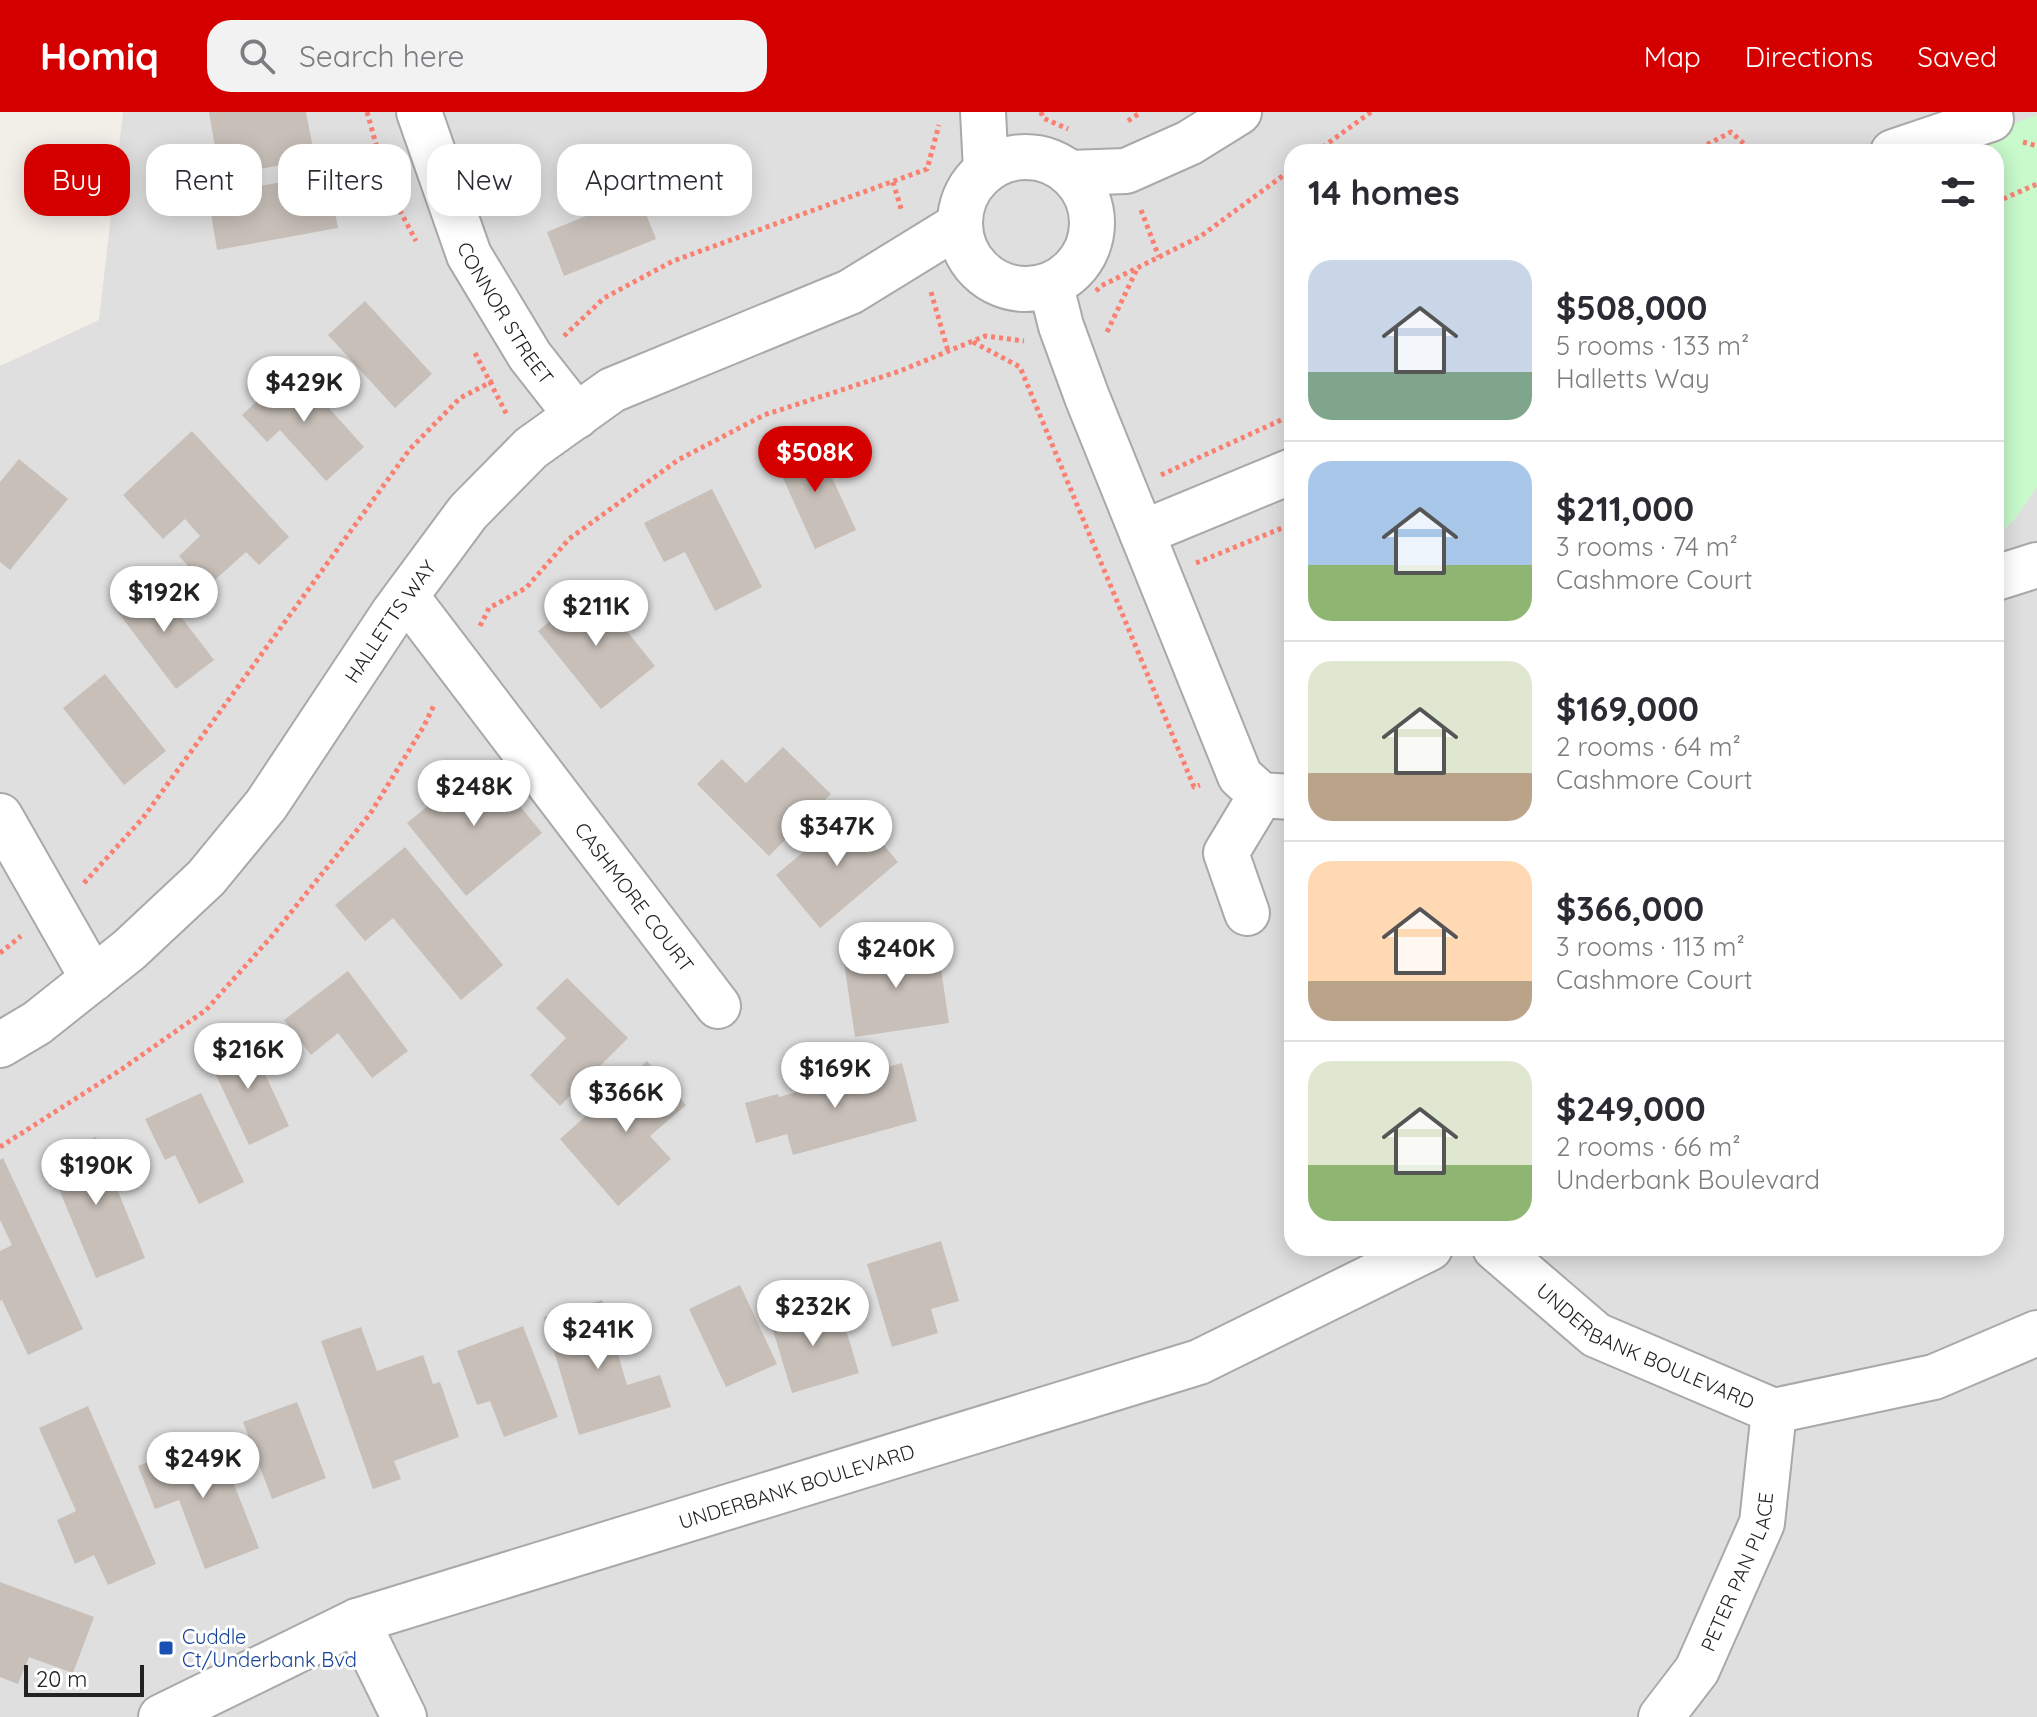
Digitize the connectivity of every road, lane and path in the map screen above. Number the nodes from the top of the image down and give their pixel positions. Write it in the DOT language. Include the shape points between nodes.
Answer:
graph roads {
  1 [pos="419,112"];
  2 [pos="983,112"];
  3 [pos="992,112"];
  4 [pos="1239,112"];
  5 [pos="1371,112"];
  6 [pos="1991,119"];
  7 [pos="1327,144"];
  8 [pos="1708,144"];
  9 [pos="1744,144"];
  10 [pos="1917,144"];
  11 [pos="1027,156"];
  12 [pos="986,170"];
  13 [pos="1126,171"];
  14 [pos="1069,173"];
  15 [pos="1284,175"];
  16 [pos="2037,184"];
  17 [pos="2004,198"];
  18 [pos="1091,212"];
  19 [pos="966,244"];
  20 [pos="1056,306"];
  21 [pos="577,416"];
  22 [pos="1284,419"];
  23 [pos="1284,474"];
  24 [pos="1153,478"];
  25 [pos="1284,527"];
  26 [pos="1142,533"];
  27 [pos="2037,565"];
  28 [pos="1188,566"];
  29 [pos="2004,575"];
  30 [pos="406,596"];
  31 [pos="460,667"];
  32 [pos="1276,796"];
  33 [pos="0,816"];
  34 [pos="1247,913"];
  35 [pos="93,979"];
  36 [pos="718,1006"];
  37 [pos="0,1045"];
  38 [pos="0,1147"];
  39 [pos="1414,1256"];
  40 [pos="1504,1256"];
  41 [pos="2037,1333"];
  42 [pos="1774,1411"];
  43 [pos="357,1621"];
  44 [pos="161,1717"];
  45 [pos="404,1717"];
  46 [pos="1661,1717"];
  1 -- 21 [label="street, CONNOR STREET" via="469,255 530,356"];
  2 -- 12 [label="street"];
  3 -- 11 [label="street"];
  4 -- 13 [label="street" via="1189,143"];
  5 -- 7 [label="path"];
  6 -- 10 [label="street"];
  8 -- 9 [label="path" via="1731,132"];
  11 -- 12 [label="street"];
  11 -- 14 [label="street"];
  12 -- 19 [label="street" via="962,204"];
  13 -- 14 [label="street"];
  13 -- 18 [label="street"];
  14 -- 18 [label="street" via="1084,190"];
  15 -- 20 [label="path" via="1201,236"];
  16 -- 17 [label="path"];
  18 -- 20 [label="street" via="1092,234 1084,256"];
  19 -- 20 [label="street" via="989,279 1029,290"];
  19 -- 21 [label="street, HALLETTS WAY" via="612,390"];
  20 -- 26 [label="street"];
  20 -- 31 [label="path" via="1022,342 985,336 900,371 764,415 678,460 569,539 526,588 489,608"];
  21 -- 30 [label="street, HALLETTS WAY" via="531,448 468,512"];
  22 -- 24 [label="path"];
  23 -- 26 [label="street"];
  25 -- 28 [label="path"];
  26 -- 32 [label="street" via="1240,776"];
  27 -- 29 [label="street"];
  30 -- 31 [label="street, CASHMORE COURT"];
  30 -- 35 [label="street, HALLETTS WAY" via="266,805 206,878"];
  31 -- 36 [label="street, CASHMORE COURT"];
  31 -- 38 [label="path" via="449,677 370,814 206,1010"];
  32 -- 34 [label="street" via="1226,853"];
  33 -- 35 [label="street"];
  35 -- 37 [label="street, HALLETTS WAY"];
  39 -- 43 [label="street, UNDERBANK BOULEVARD" via="1199,1362"];
  40 -- 42 [label="street, UNDERBANK BOULEVARD" via="1596,1335"];
  41 -- 42 [label="street, UNDERBANK BOULEVARD" via="1934,1377"];
  42 -- 46 [label="street, PETER PAN PLACE" via="1762,1523 1697,1670"];
  43 -- 44 [label="street, UNDERBANK BOULEVARD"];
  43 -- 45 [label="street"];
}
